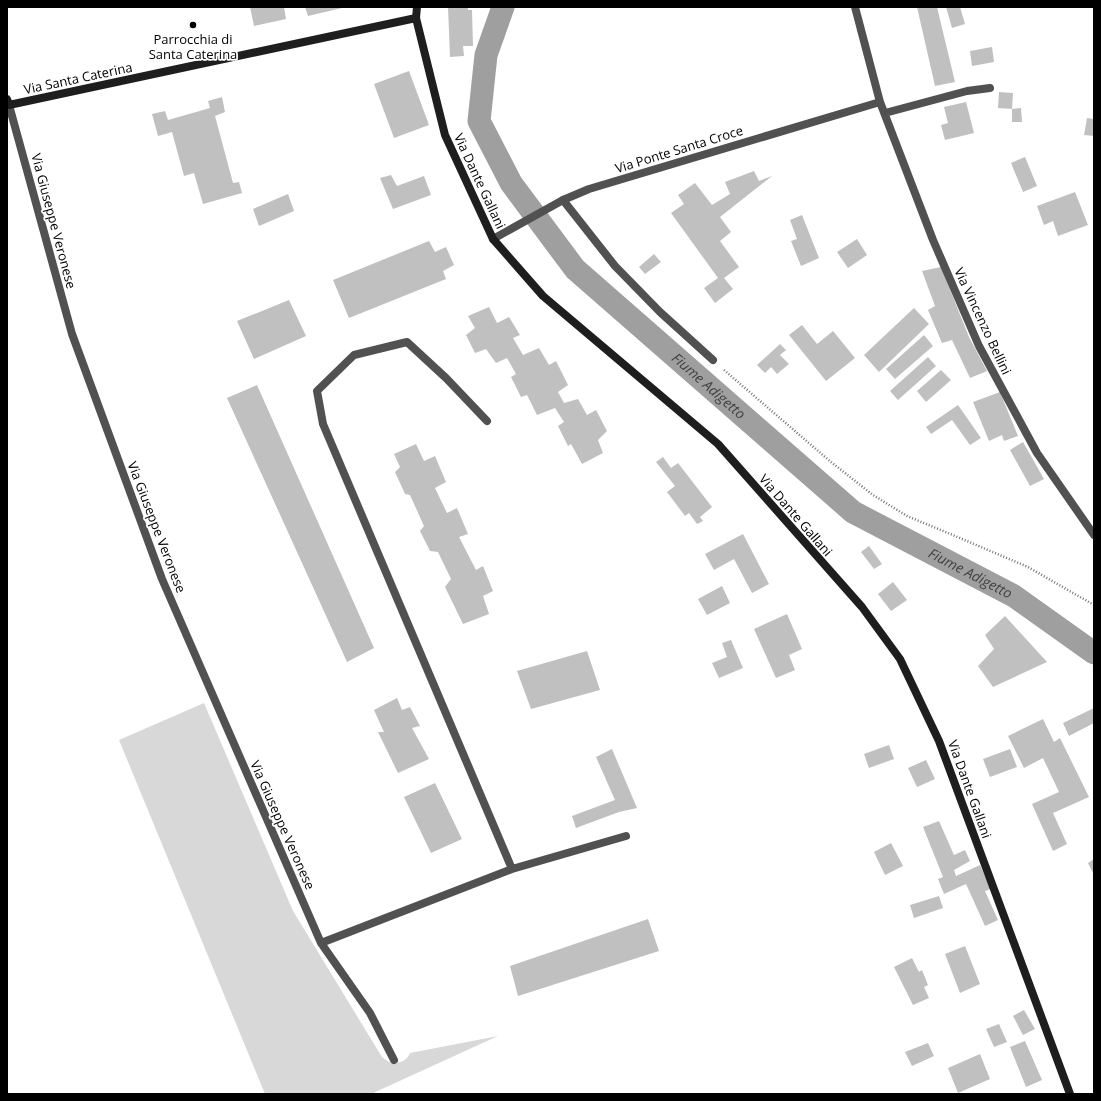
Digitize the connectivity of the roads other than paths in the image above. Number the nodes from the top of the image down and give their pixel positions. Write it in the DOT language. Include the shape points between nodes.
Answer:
graph roads {
  1 [pos="417,7"];
  2 [pos="856,7"];
  3 [pos="416,18"];
  4 [pos="990,88"];
  5 [pos="8,102"];
  6 [pos="880,102"];
  7 [pos="885,113"];
  8 [pos="562,200"];
  9 [pos="493,239"];
  10 [pos="714,360"];
  11 [pos="487,421"];
  12 [pos="1094,535"];
  13 [pos="626,836"];
  14 [pos="512,869"];
  15 [pos="322,943"];
  16 [pos="394,1060"];
  17 [pos="1070,1094"];
  1 -- 3 [label="street, Via Dante Gallani"];
  2 -- 6 [label="street, Via Vincenzo Bellini"];
  3 -- 5 [label="street, Via Santa Caterina"];
  3 -- 9 [label="street, Via Dante Gallani" via="445,135"];
  4 -- 7 [label="street" via="967,91"];
  5 -- 15 [label="street, Via Giuseppe Veronese" via="72,334 160,572"];
  6 -- 7 [label="street, Via Vincenzo Bellini"];
  6 -- 8 [label="street, Via Ponte Santa Croce" via="589,188"];
  7 -- 12 [label="street, Via Vincenzo Bellini" via="933,240 979,346 1036,453"];
  8 -- 9 [label="street, Via Ponte Santa Croce"];
  8 -- 10 [label="street" via="615,266 660,312"];
  9 -- 17 [label="street, Via Dante Gallani" via="543,296 718,444 862,607 900,659 939,741"];
  11 -- 14 [label="street" via="407,342 354,355 317,391 323,424"];
  13 -- 14 [label="street"];
  14 -- 15 [label="street"];
  15 -- 16 [label="street, Via Giuseppe Veronese" via="370,1013"];
}
